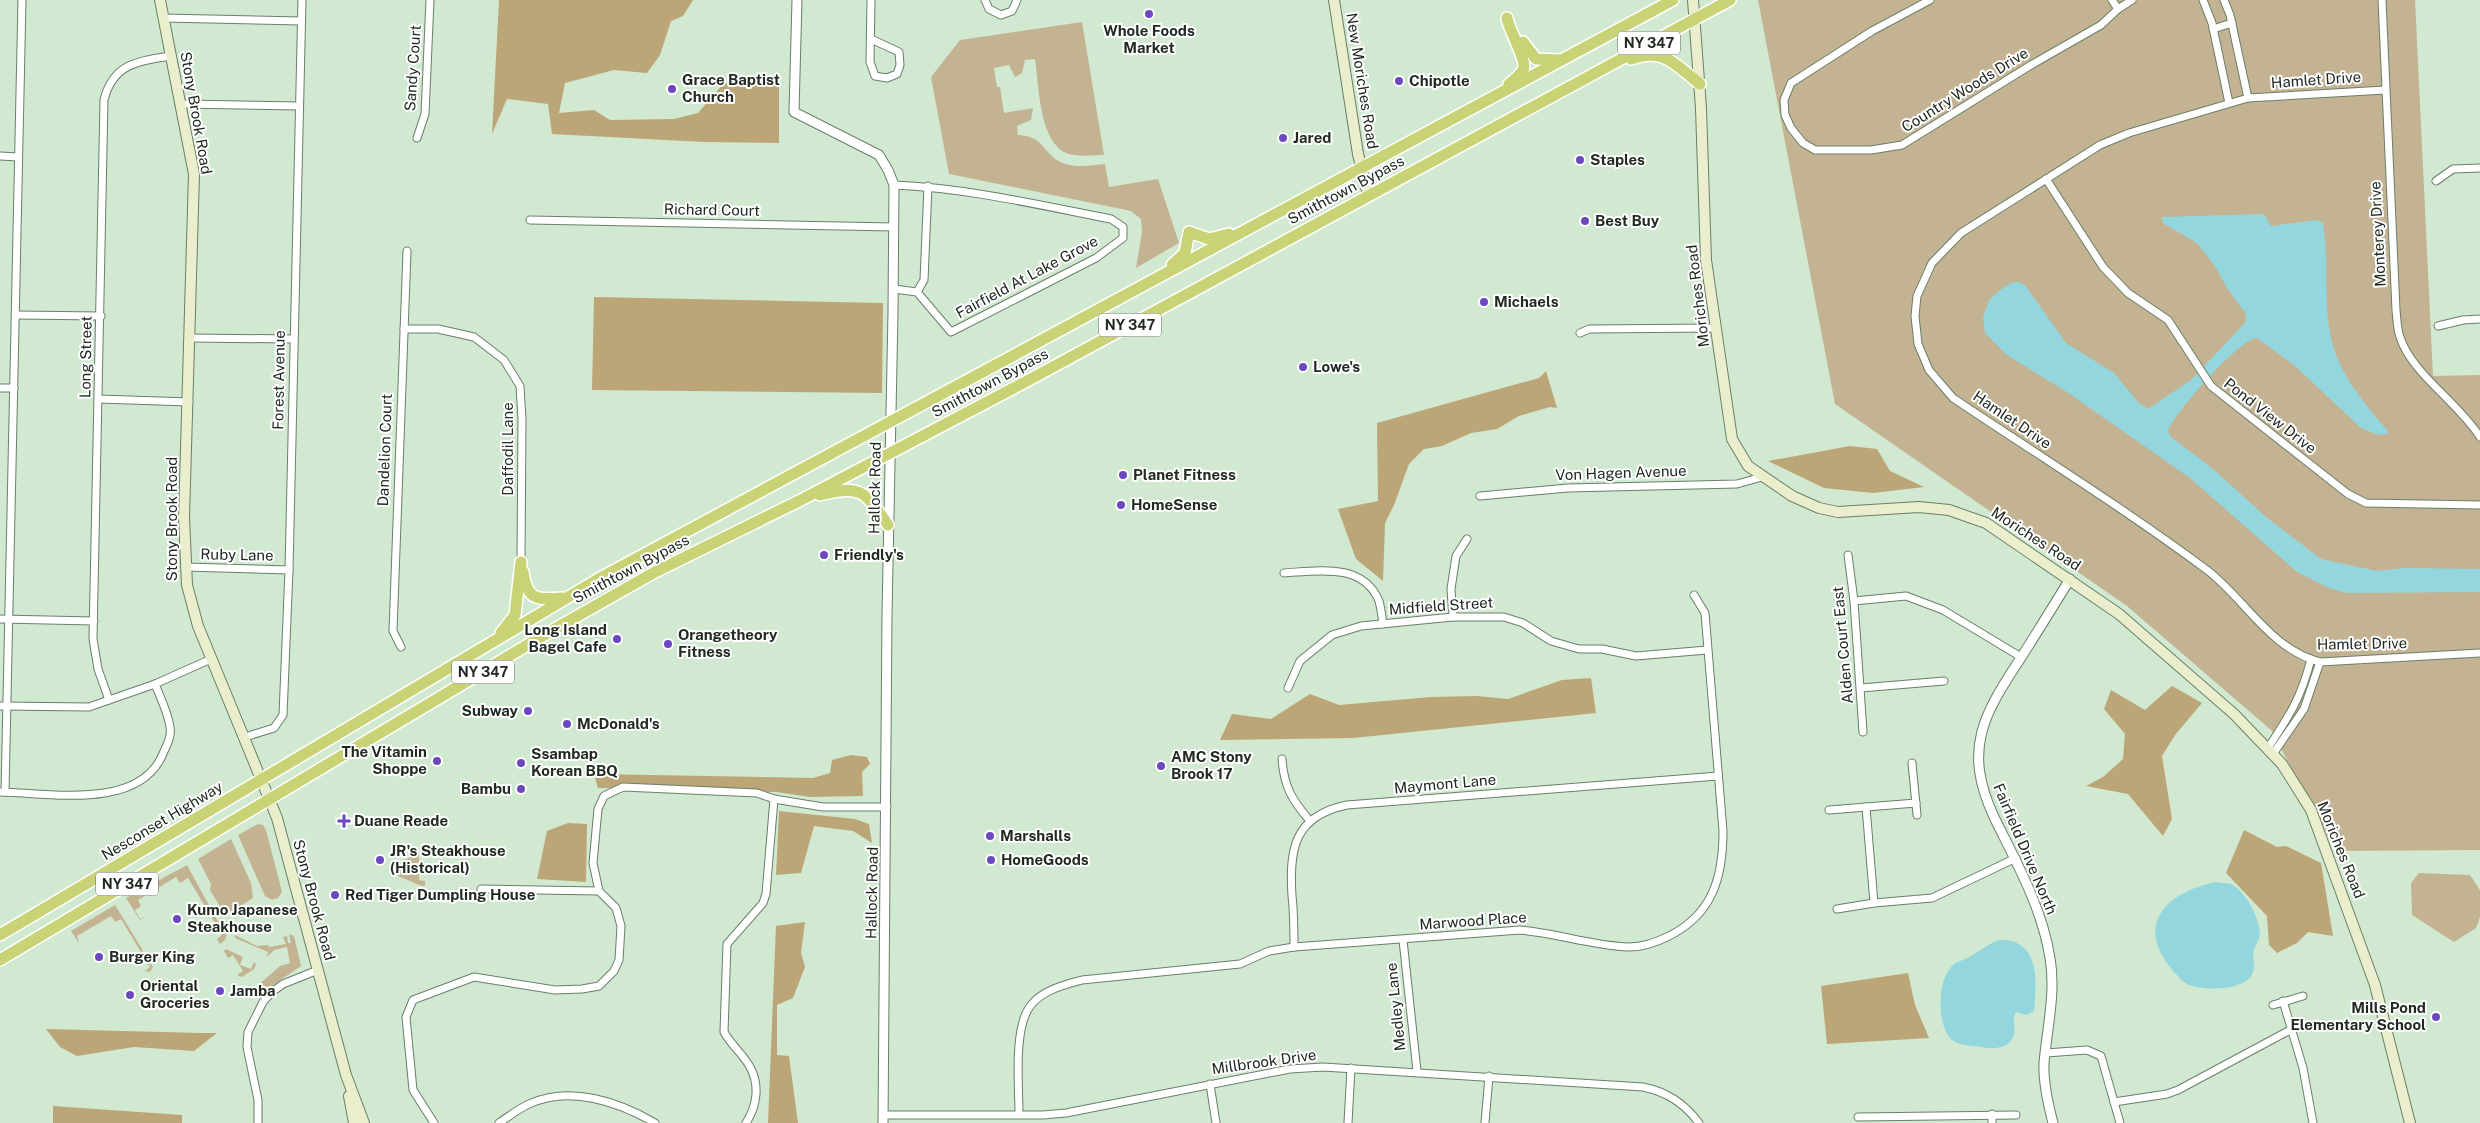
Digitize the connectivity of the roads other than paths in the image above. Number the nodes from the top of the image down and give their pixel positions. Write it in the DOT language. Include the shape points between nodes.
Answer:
graph roads {
  1 [pos="22,0"];
  2 [pos="160,0"];
  3 [pos="302,0"];
  4 [pos="430,0"];
  5 [pos="797,0"];
  6 [pos="871,0"];
  7 [pos="986,0"];
  8 [pos="1017,0"];
  9 [pos="1334,0"];
  10 [pos="1673,0"];
  11 [pos="1692,0"];
  12 [pos="1730,0"];
  13 [pos="1930,0"];
  14 [pos="2112,0"];
  15 [pos="2132,0"];
  16 [pos="2203,0"];
  17 [pos="2224,0"];
  18 [pos="2382,0"];
  19 [pos="2118,9"];
  20 [pos="163,18"];
  21 [pos="1695,18"];
  22 [pos="302,21"];
  23 [pos="2232,23"];
  24 [pos="2213,29"];
  25 [pos="871,39"];
  26 [pos="171,56"];
  27 [pos="1564,59"];
  28 [pos="1604,68"];
  29 [pos="1700,84"];
  30 [pos="2385,90"];
  31 [pos="1501,93"];
  32 [pos="2248,98"];
  33 [pos="2229,103"];
  34 [pos="181,104"];
  35 [pos="299,106"];
  36 [pos="417,138"];
  37 [pos="0,156"];
  38 [pos="18,157"];
  39 [pos="1361,168"];
  40 [pos="2480,168"];
  41 [pos="2046,179"];
  42 [pos="2436,181"];
  43 [pos="894,185"];
  44 [pos="928,186"];
  45 [pos="1368,195"];
  46 [pos="530,220"];
  47 [pos="893,227"];
  48 [pos="1253,228"];
  49 [pos="407,252"];
  50 [pos="1150,283"];
  51 [pos="894,289"];
  52 [pos="917,292"];
  53 [pos="16,315"];
  54 [pos="101,316"];
  55 [pos="2480,319"];
  56 [pos="2438,326"];
  57 [pos="1717,328"];
  58 [pos="404,329"];
  59 [pos="1580,333"];
  60 [pos="190,338"];
  61 [pos="293,339"];
  62 [pos="0,388"];
  63 [pos="14,388"];
  64 [pos="99,399"];
  65 [pos="189,402"];
  66 [pos="890,423"];
  67 [pos="2480,437"];
  68 [pos="889,453"];
  69 [pos="1762,477"];
  70 [pos="1480,496"];
  71 [pos="801,500"];
  72 [pos="2480,505"];
  73 [pos="888,526"];
  74 [pos="1468,539"];
  75 [pos="1848,555"];
  76 [pos="521,562"];
  77 [pos="185,568"];
  78 [pos="289,570"];
  79 [pos="1284,573"];
  80 [pos="2070,579"];
  81 [pos="1694,595"];
  82 [pos="566,598"];
  83 [pos="1854,601"];
  84 [pos="1453,617"];
  85 [pos="0,619"];
  86 [pos="10,619"];
  87 [pos="94,621"];
  88 [pos="1383,624"];
  89 [pos="494,641"];
  90 [pos="401,647"];
  91 [pos="1707,650"];
  92 [pos="2480,652"];
  93 [pos="2021,658"];
  94 [pos="211,659"];
  95 [pos="2311,659"];
  96 [pos="2320,662"];
  97 [pos="1944,681"];
  98 [pos="155,684"];
  99 [pos="1288,688"];
  100 [pos="1861,688"];
  101 [pos="109,700"];
  102 [pos="3,706"];
  103 [pos="1863,732"];
  104 [pos="244,737"];
  105 [pos="2270,751"];
  106 [pos="1282,759"];
  107 [pos="1912,763"];
  108 [pos="1718,776"];
  109 [pos="262,779"];
  110 [pos="2,792"];
  111 [pos="774,799"];
  112 [pos="270,800"];
  113 [pos="1916,803"];
  114 [pos="887,807"];
  115 [pos="1866,807"];
  116 [pos="1829,810"];
  117 [pos="1917,815"];
  118 [pos="1310,821"];
  119 [pos="2016,858"];
  120 [pos="481,889"];
  121 [pos="599,891"];
  122 [pos="1874,903"];
  123 [pos="1837,909"];
  124 [pos="0,934"];
  125 [pos="1403,940"];
  126 [pos="1294,947"];
  127 [pos="0,960"];
  128 [pos="318,970"];
  129 [pos="2303,996"];
  130 [pos="2283,1001"];
  131 [pos="2273,1005"];
  132 [pos="2292,1029"];
  133 [pos="2046,1053"];
  134 [pos="1351,1068"];
  135 [pos="1416,1072"];
  136 [pos="346,1075"];
  137 [pos="1489,1076"];
  138 [pos="1210,1084"];
  139 [pos="2114,1102"];
  140 [pos="1019,1114"];
  141 [pos="1992,1114"];
  142 [pos="2016,1114"];
  143 [pos="1858,1117"];
  144 [pos="883,1119"];
  145 [pos="1894,1120"];
  146 [pos="258,1123"];
  147 [pos="354,1123"];
  148 [pos="364,1123"];
  149 [pos="434,1123"];
  150 [pos="499,1123"];
  151 [pos="655,1123"];
  152 [pos="746,1123"];
  153 [pos="1216,1123"];
  154 [pos="1348,1123"];
  155 [pos="1485,1123"];
  156 [pos="1698,1123"];
  157 [pos="1992,1123"];
  158 [pos="2052,1123"];
  159 [pos="2120,1123"];
  160 [pos="2313,1123"];
  161 [pos="2410,1123"];
  1 -- 38 [label="street"];
  2 -- 20 [label="main road, Stony Brook Road"];
  3 -- 22 [label="street, Forest Avenue"];
  4 -- 36 [label="street, Sandy Court" via="425,114"];
  5 -- 43 [label="street, Hallock Road" via="794,112 879,155"];
  6 -- 25 [label="street"];
  7 -- 8 [label="street" via="989,9 1000,15 1012,11"];
  9 -- 39 [label="main road, New Moriches Road"];
  10 -- 27 [label="highway, Smithtown Bypass / NY 347"];
  11 -- 21 [label="main road, Moriches Road"];
  12 -- 21 [label="highway, Smithtown Bypass / NY 347"];
  13 -- 19 [label="street, Country Woods Drive" via="1872,31 1791,83 1784,100 1785,115 1803,143 1815,150 1871,150 1902,145 2101,25"];
  14 -- 19 [label="street"];
  15 -- 19 [label="street, Country Woods Drive"];
  16 -- 24 [label="street"];
  17 -- 23 [label="street"];
  18 -- 30 [label="street, Monterey Drive"];
  20 -- 22 [label="street"];
  20 -- 26 [label="main road, Stony Brook Road"];
  21 -- 28 [label="highway, Smithtown Bypass / NY 347"];
  21 -- 29 [label="main road, Moriches Road"];
  22 -- 35 [label="street, Forest Avenue"];
  23 -- 24 [label="street"];
  23 -- 32 [label="street"];
  24 -- 33 [label="street"];
  25 -- 25 [label="street" via="870,62 875,76 887,78 897,74 899,52"];
  26 -- 34 [label="main road, Stony Brook Road"];
  26 -- 54 [label="street, Long Street" via="143,61 121,70 106,92"];
  27 -- 31 [label="highway, Smithtown Bypass / NY 347"];
  27 -- 31 [label="highway" via="1542,61 1534,58 1506,18 1524,66"];
  28 -- 29 [label="highway" via="1643,55 1656,55 1671,60"];
  28 -- 45 [label="highway, Smithtown Bypass / NY 347"];
  29 -- 57 [label="main road, Moriches Road" via="1706,260"];
  30 -- 32 [label="street, Hamlet Drive"];
  30 -- 67 [label="street, Monterey Drive" via="2400,338 2413,362 2469,420"];
  31 -- 39 [label="highway, Smithtown Bypass / NY 347"];
  32 -- 33 [label="street, Hamlet Drive"];
  33 -- 41 [label="street, Hamlet Drive" via="2107,142"];
  34 -- 35 [label="street"];
  34 -- 60 [label="main road, Stony Brook Road" via="194,174"];
  35 -- 61 [label="street, Forest Avenue"];
  37 -- 38 [label="street"];
  38 -- 53 [label="street"];
  39 -- 45 [label="main road, New Moriches Road"];
  39 -- 48 [label="highway, Smithtown Bypass / NY 347"];
  40 -- 42 [label="street" via="2453,169"];
  41 -- 72 [label="street, Pond View Drive" via="2103,267 2128,293 2168,320 2211,386 2348,494 2366,503"];
  41 -- 95 [label="street, Hamlet Drive" via="1961,233 1932,263 1917,296 1915,316 1918,344 1929,370 1953,398 2209,572 2278,641"];
  43 -- 44 [label="street, Fairfield At Lake Grove"];
  43 -- 47 [label="street, Hallock Road"];
  44 -- 52 [label="street" via="924,280"];
  44 -- 52 [label="street, Fairfield At Lake Grove" via="1111,219 1123,227 1123,238 1096,258 951,332"];
  45 -- 68 [label="highway, Smithtown Bypass / NY 347"];
  46 -- 47 [label="street, Richard Court"];
  47 -- 51 [label="street, Hallock Road"];
  48 -- 50 [label="highway, Smithtown Bypass / NY 347"];
  48 -- 50 [label="highway" via="1212,239 1189,232 1185,253"];
  49 -- 58 [label="street, Dandelion Court"];
  50 -- 66 [label="highway, Smithtown Bypass / NY 347"];
  51 -- 52 [label="street"];
  51 -- 66 [label="street, Hallock Road"];
  53 -- 54 [label="street"];
  53 -- 63 [label="street"];
  54 -- 64 [label="street, Long Street"];
  55 -- 56 [label="street"];
  57 -- 59 [label="street" via="1589,329"];
  57 -- 69 [label="main road, Moriches Road" via="1732,439 1748,466"];
  58 -- 76 [label="street, Daffodil Lane" via="438,329 474,337 504,360 520,386"];
  58 -- 90 [label="street, Dandelion Court" via="393,631"];
  60 -- 61 [label="street"];
  60 -- 65 [label="main road, Stony Brook Road"];
  61 -- 78 [label="street, Forest Avenue"];
  62 -- 63 [label="street"];
  63 -- 86 [label="street"];
  64 -- 65 [label="street"];
  64 -- 87 [label="street, Long Street"];
  65 -- 77 [label="main road, Stony Brook Road"];
  66 -- 68 [label="street, Hallock Road"];
  66 -- 82 [label="highway, Smithtown Bypass / NY 347"];
  68 -- 71 [label="highway, Smithtown Bypass / NY 347"];
  68 -- 73 [label="street, Hallock Road"];
  69 -- 70 [label="street, Von Hagen Avenue" via="1737,484 1568,488"];
  69 -- 80 [label="main road, Moriches Road" via="1792,496 1838,512 1919,507 1986,523"];
  71 -- 73 [label="highway" via="838,490 854,490 870,500"];
  71 -- 112 [label="highway, Smithtown Bypass / NY 347" via="662,568 589,609"];
  73 -- 114 [label="street, Hallock Road"];
  74 -- 84 [label="street" via="1456,556"];
  75 -- 83 [label="street, Alden Court East"];
  76 -- 82 [label="highway" via="525,584 532,595 540,599"];
  76 -- 89 [label="highway" via="515,615"];
  77 -- 78 [label="street, Ruby Lane"];
  77 -- 94 [label="main road, Stony Brook Road" via="191,605"];
  78 -- 104 [label="street, Forest Avenue" via="283,715 274,728"];
  79 -- 88 [label="street" via="1332,570 1356,576 1373,590"];
  80 -- 93 [label="street, Fairfield Drive North"];
  80 -- 105 [label="main road, Moriches Road" via="2119,614 2234,714"];
  81 -- 91 [label="street, Marwood Place" via="1705,613"];
  82 -- 89 [label="highway, Smithtown Bypass / NY 347"];
  83 -- 93 [label="street" via="1906,596 1943,610"];
  83 -- 100 [label="street, Alden Court East"];
  84 -- 88 [label="street, Midfield Street"];
  84 -- 91 [label="street, Midfield Street" via="1504,617 1569,648 1602,649 1636,656"];
  85 -- 86 [label="street"];
  86 -- 87 [label="street"];
  86 -- 102 [label="street"];
  87 -- 101 [label="street, Long Street" via="98,669"];
  88 -- 99 [label="street, Midfield Street" via="1351,628 1323,640 1300,661"];
  89 -- 109 [label="highway, Smithtown Bypass / NY 347"];
  91 -- 108 [label="street, Marwood Place"];
  92 -- 96 [label="street, Hamlet Drive"];
  93 -- 119 [label="street, Fairfield Drive North" via="1989,708 1979,746 1980,777 1984,790"];
  94 -- 98 [label="street"];
  94 -- 104 [label="main road, Stony Brook Road"];
  95 -- 96 [label="street, Hamlet Drive"];
  95 -- 105 [label="street" via="2296,706"];
  96 -- 105 [label="street" via="2304,709"];
  97 -- 100 [label="street"];
  98 -- 101 [label="street"];
  98 -- 110 [label="street" via="167,714 170,732 160,760 149,775 106,794"];
  100 -- 103 [label="street, Alden Court East"];
  101 -- 102 [label="street" via="89,707"];
  102 -- 110 [label="street"];
  104 -- 109 [label="main road, Stony Brook Road"];
  105 -- 161 [label="main road, Moriches Road" via="2311,810 2354,923 2375,985"];
  106 -- 118 [label="street" via="1283,778 1289,792"];
  107 -- 113 [label="street"];
  108 -- 118 [label="street, Maymont Lane" via="1347,805"];
  108 -- 125 [label="street, Marwood Place" via="1723,858 1718,882 1703,910 1672,935 1640,947 1520,930"];
  109 -- 112 [label="main road, Stony Brook Road"];
  109 -- 124 [label="highway, Nesconset Highway / NY 347"];
  111 -- 114 [label="street" via="823,807"];
  111 -- 121 [label="street" via="757,793 679,788 623,787 614,790 604,796 595,824 593,864"];
  111 -- 152 [label="street" via="766,894 763,903 727,944 724,1032 750,1066 757,1092"];
  112 -- 127 [label="highway, NY 347"];
  112 -- 128 [label="main road, Stony Brook Road"];
  113 -- 115 [label="street"];
  113 -- 117 [label="street"];
  114 -- 144 [label="street, Hallock Road"];
  115 -- 116 [label="street"];
  115 -- 122 [label="street"];
  118 -- 126 [label="street, Maymont Lane" via="1295,841 1291,855"];
  119 -- 122 [label="street" via="1932,898"];
  119 -- 133 [label="street, Fairfield Drive North" via="2042,923 2050,959 2052,994"];
  120 -- 121 [label="street"];
  121 -- 149 [label="street" via="616,908 621,926 619,960 614,971 599,986 555,990 474,977 413,1000 406,1018 413,1090"];
  122 -- 123 [label="street"];
  125 -- 126 [label="street, Marwood Place"];
  125 -- 135 [label="street, Medley Lane"];
  126 -- 140 [label="street, Marwood Place" via="1269,951 1240,964 1082,980 1051,991 1031,1004 1025,1015 1020,1039"];
  128 -- 136 [label="main road, Stony Brook Road"];
  128 -- 146 [label="street" via="282,984 272,992 263,1002 248,1032 247,1047 258,1100"];
  129 -- 130 [label="street"];
  130 -- 131 [label="street"];
  130 -- 132 [label="street"];
  132 -- 139 [label="street" via="2178,1090"];
  132 -- 160 [label="street"];
  133 -- 139 [label="street" via="2088,1050 2101,1056"];
  133 -- 158 [label="street, Fairfield Drive North" via="2047,1100"];
  134 -- 135 [label="street, Millbrook Drive"];
  134 -- 138 [label="street, Millbrook Drive" via="1290,1069"];
  134 -- 154 [label="street"];
  135 -- 137 [label="street, Millbrook Drive"];
  136 -- 147 [label="main road, Stony Brook Road"];
  136 -- 148 [label="main road, Stony Brook Road"];
  137 -- 155 [label="street"];
  137 -- 156 [label="street, Millbrook Drive" via="1661,1091 1675,1098"];
  138 -- 140 [label="street, Millbrook Drive" via="1066,1113"];
  138 -- 153 [label="street"];
  139 -- 159 [label="street"];
  140 -- 144 [label="street, Millbrook Drive"];
  141 -- 142 [label="street"];
  141 -- 145 [label="street"];
  141 -- 157 [label="street"];
  143 -- 145 [label="street"];
  150 -- 151 [label="street" via="529,1104 553,1098 579,1097 624,1106"];
}
